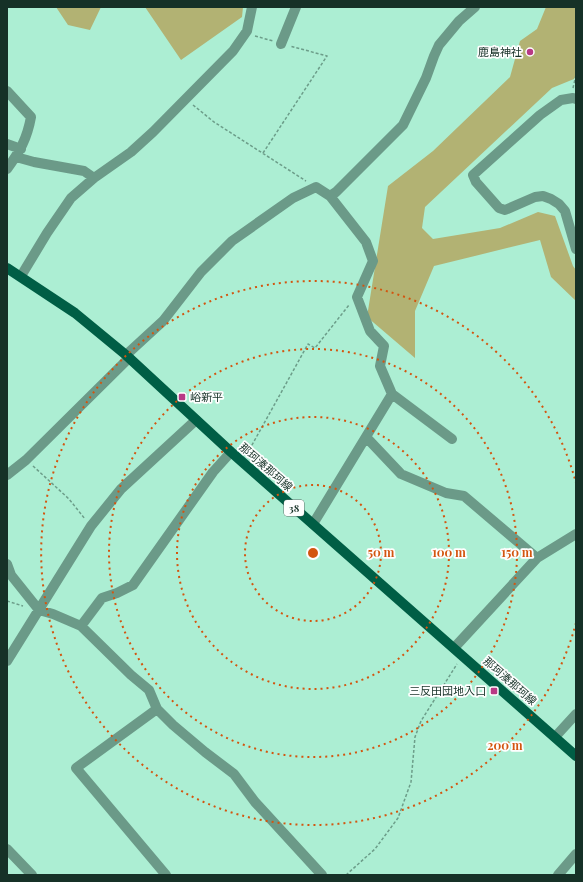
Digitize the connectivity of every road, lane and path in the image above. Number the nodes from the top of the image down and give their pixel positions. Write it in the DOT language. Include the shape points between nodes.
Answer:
graph roads {
  1 [pos="252,7"];
  2 [pos="296,7"];
  3 [pos="475,7"];
  4 [pos="246,33"];
  5 [pos="281,44"];
  6 [pos="576,75"];
  7 [pos="7,91"];
  8 [pos="575,99"];
  9 [pos="185,100"];
  10 [pos="7,144"];
  11 [pos="18,153"];
  12 [pos="263,153"];
  13 [pos="7,169"];
  14 [pos="94,178"];
  15 [pos="316,187"];
  16 [pos="330,196"];
  17 [pos="576,250"];
  18 [pos="7,268"];
  19 [pos="20,276"];
  20 [pos="349,305"];
  21 [pos="127,357"];
  22 [pos="392,394"];
  23 [pos="196,420"];
  24 [pos="366,437"];
  25 [pos="452,440"];
  26 [pos="230,452"];
  27 [pos="26,460"];
  28 [pos="243,462"];
  29 [pos="7,475"];
  30 [pos="313,524"];
  31 [pos="91,526"];
  32 [pos="576,534"];
  33 [pos="537,558"];
  34 [pos="7,564"];
  35 [pos="39,610"];
  36 [pos="81,626"];
  37 [pos="454,648"];
  38 [pos="462,656"];
  39 [pos="7,661"];
  40 [pos="157,708"];
  41 [pos="576,714"];
  42 [pos="555,737"];
  43 [pos="576,756"];
  44 [pos="7,848"];
  45 [pos="576,854"];
  46 [pos="32,875"];
  47 [pos="166,875"];
  48 [pos="322,875"];
  49 [pos="346,875"];
  50 [pos="558,875"];
  1 -- 4 [label="street"];
  2 -- 5 [label="street"];
  3 -- 16 [label="street" via="459,21 440,45 404,125"];
  4 -- 5 [label="path"];
  4 -- 9 [label="street" via="233,51"];
  5 -- 12 [label="path" via="326,56"];
  6 -- 8 [label="path" via="573,84"];
  7 -- 11 [label="street" via="31,117 28,134"];
  8 -- 17 [label="street" via="561,100 540,115 473,174 476,182 499,208 505,210 543,196 560,204 565,211"];
  9 -- 12 [label="path"];
  9 -- 14 [label="street" via="131,152"];
  10 -- 11 [label="street"];
  11 -- 13 [label="street"];
  11 -- 14 [label="street" via="34,162 84,172"];
  12 -- 15 [label="path"];
  14 -- 19 [label="street" via="71,198"];
  15 -- 16 [label="street"];
  15 -- 21 [label="street" via="293,198 232,241 201,272 163,321"];
  16 -- 22 [label="street" via="366,242 373,261 357,297 370,331 384,346 380,366"];
  18 -- 19 [label="main road, 那珂湊那珂線 / 38"];
  19 -- 21 [label="main road, 那珂湊那珂線 / 38" via="75,313"];
  20 -- 28 [label="path" via="316,348 308,344"];
  21 -- 23 [label="main road, 那珂湊那珂線 / 38"];
  21 -- 27 [label="street"];
  22 -- 24 [label="street"];
  22 -- 25 [label="street"];
  23 -- 26 [label="main road, 那珂湊那珂線 / 38"];
  23 -- 31 [label="street" via="121,488"];
  24 -- 30 [label="street"];
  24 -- 33 [label="street" via="401,474 446,493 464,496"];
  26 -- 28 [label="main road, 那珂湊那珂線 / 38"];
  26 -- 36 [label="street" via="133,585 102,598"];
  27 -- 29 [label="street"];
  27 -- 31 [label="path" via="69,499"];
  28 -- 30 [label="main road, 那珂湊那珂線 / 38"];
  30 -- 37 [label="main road, 那珂湊那珂線 / 38"];
  31 -- 35 [label="street"];
  32 -- 33 [label="street"];
  33 -- 37 [label="street"];
  34 -- 35 [label="street" via="11,575"];
  35 -- 36 [label="street"];
  35 -- 39 [label="street"];
  36 -- 40 [label="street" via="130,675 149,690"];
  37 -- 38 [label="main road, 那珂湊那珂線 / 38"];
  38 -- 42 [label="main road, 那珂湊那珂線 / 38"];
  38 -- 49 [label="path" via="421,721 415,737 411,782 398,818 375,849"];
  40 -- 47 [label="street" via="76,768"];
  40 -- 48 [label="street" via="184,735 234,774 255,802"];
  41 -- 42 [label="street"];
  42 -- 43 [label="main road, 那珂湊那珂線 / 38"];
  44 -- 46 [label="street"];
  45 -- 50 [label="street"];
}
